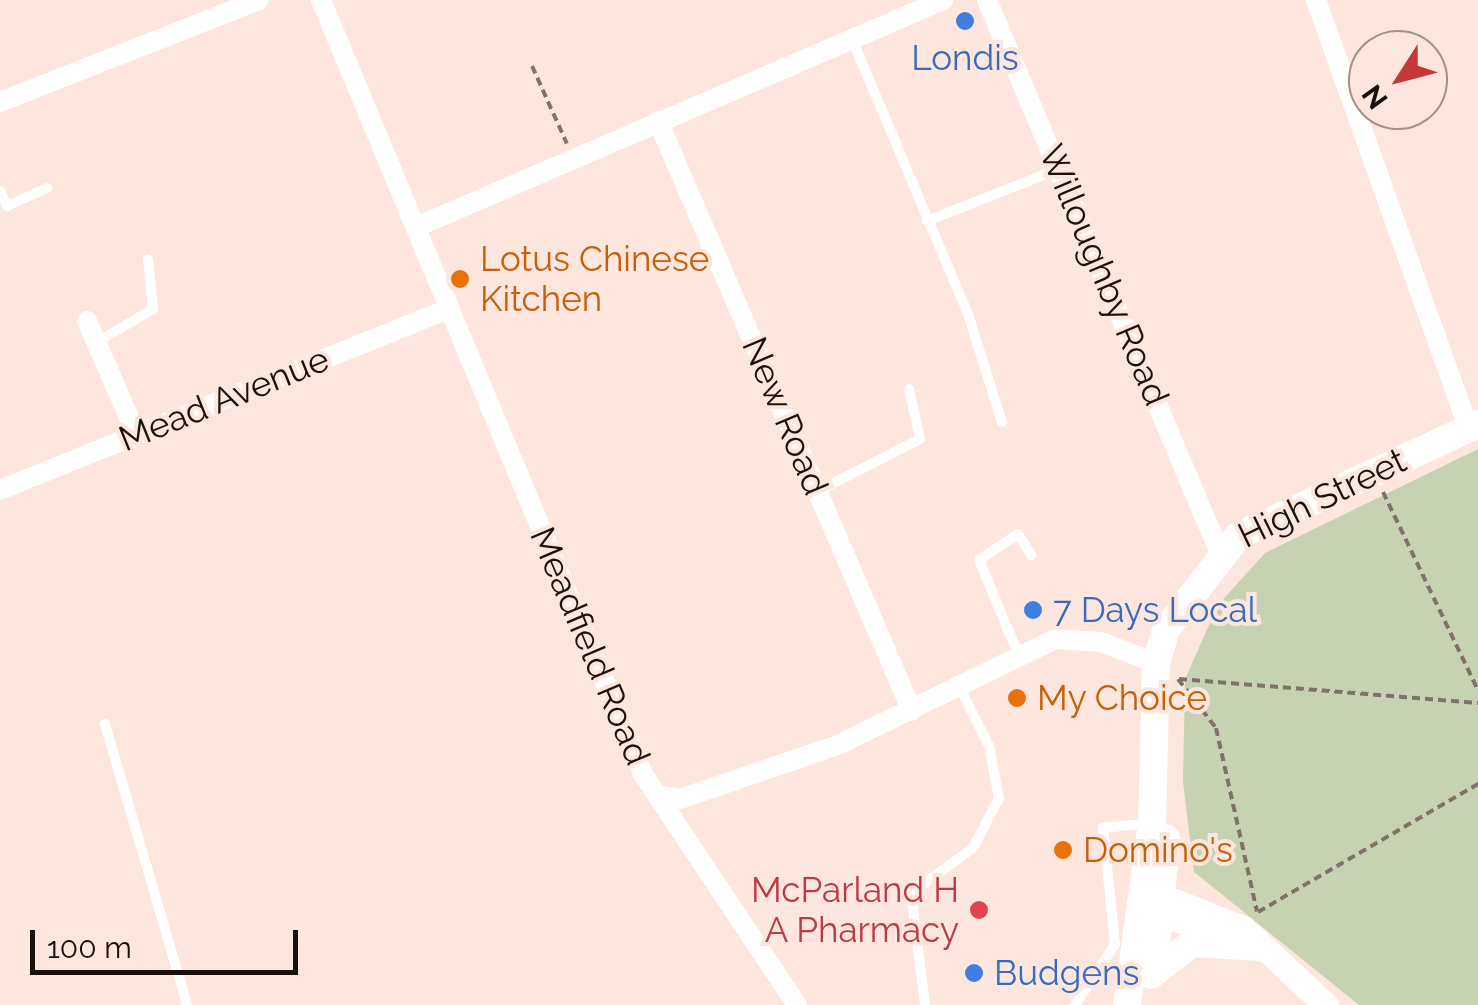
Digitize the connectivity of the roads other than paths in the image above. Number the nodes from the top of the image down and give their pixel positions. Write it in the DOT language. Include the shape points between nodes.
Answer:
graph roads {
  1 [pos="259,0"];
  2 [pos="320,0"];
  3 [pos="942,0"];
  4 [pos="987,0"];
  5 [pos="1316,0"];
  6 [pos="850,36"];
  7 [pos="0,102"];
  8 [pos="658,120"];
  9 [pos="1059,169"];
  10 [pos="46,188"];
  11 [pos="0,191"];
  12 [pos="3,207"];
  13 [pos="927,221"];
  14 [pos="416,227"];
  15 [pos="148,259"];
  16 [pos="449,308"];
  17 [pos="88,320"];
  18 [pos="97,342"];
  19 [pos="909,388"];
  20 [pos="1002,422"];
  21 [pos="1473,426"];
  22 [pos="136,434"];
  23 [pos="0,490"];
  24 [pos="818,491"];
  25 [pos="1219,551"];
  26 [pos="1031,554"];
  27 [pos="1020,657"];
  28 [pos="1163,673"];
  29 [pos="960,688"];
  30 [pos="1152,709"];
  31 [pos="912,711"];
  32 [pos="105,724"];
  33 [pos="658,795"];
  34 [pos="1152,823"];
  35 [pos="1156,909"];
  36 [pos="1254,929"];
  37 [pos="1154,969"];
  38 [pos="187,1005"];
  39 [pos="796,1005"];
  40 [pos="925,1005"];
  41 [pos="1075,1005"];
  42 [pos="1129,1005"];
  43 [pos="1326,1005"];
  1 -- 7 [label="street"];
  2 -- 14 [label="street, Meadfield Road"];
  3 -- 6 [label="street"];
  4 -- 9 [label="street, Willoughby Road"];
  5 -- 21 [label="street"];
  6 -- 8 [label="street"];
  6 -- 13 [label="lane"];
  8 -- 14 [label="street"];
  8 -- 24 [label="street, New Road"];
  9 -- 13 [label="lane"];
  9 -- 25 [label="street, Willoughby Road"];
  10 -- 12 [label="lane"];
  11 -- 12 [label="lane"];
  13 -- 20 [label="lane"];
  14 -- 16 [label="street, Meadfield Road"];
  15 -- 18 [label="lane" via="153,310"];
  16 -- 22 [label="street, Mead Avenue"];
  16 -- 33 [label="street, Meadfield Road"];
  17 -- 18 [label="street"];
  18 -- 22 [label="street"];
  19 -- 24 [label="lane" via="920,439"];
  21 -- 25 [label="main road, High Street" via="1296,503"];
  22 -- 23 [label="street, Mead Avenue"];
  24 -- 31 [label="street, New Road"];
  25 -- 28 [label="main road, High Street" via="1167,628"];
  26 -- 27 [label="lane" via="1018,534 979,560"];
  27 -- 28 [label="street, Meadfield Road" via="1055,639 1101,642"];
  27 -- 29 [label="street, Meadfield Road"];
  28 -- 30 [label="main road, High Street"];
  29 -- 31 [label="street, Meadfield Road"];
  29 -- 40 [label="lane" via="989,746 999,798 972,848 911,893"];
  30 -- 34 [label="main road, High Street"];
  30 -- 35 [label="main road, High Street" via="1167,798"];
  31 -- 33 [label="street, Meadfield Road" via="680,799"];
  32 -- 38 [label="lane"];
  33 -- 39 [label="street" via="668,824"];
  34 -- 35 [label="main road, High Street"];
  34 -- 41 [label="lane" via="1103,828 1115,935"];
  35 -- 36 [label="street"];
  35 -- 37 [label="main road"];
  35 -- 42 [label="main road"];
  36 -- 37 [label="main road" via="1192,943"];
  36 -- 43 [label="street"];
  37 -- 42 [label="main road"];
}
